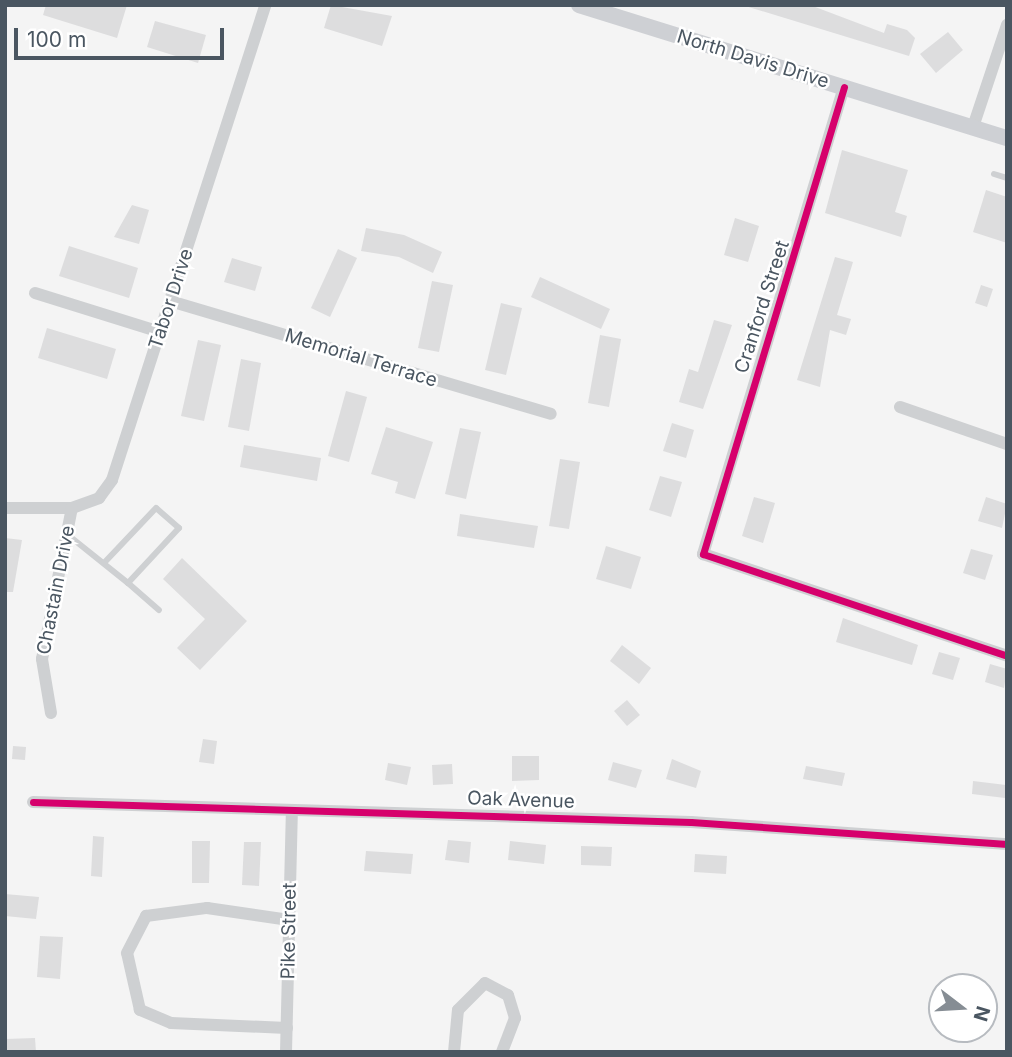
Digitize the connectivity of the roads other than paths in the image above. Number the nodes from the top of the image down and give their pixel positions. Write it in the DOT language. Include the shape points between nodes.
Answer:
graph roads {
  1 [pos="265,5"];
  2 [pos="579,5"];
  3 [pos="1007,25"];
  4 [pos="844,87"];
  5 [pos="973,127"];
  6 [pos="1007,138"];
  7 [pos="994,174"];
  8 [pos="1007,178"];
  9 [pos="35,293"];
  10 [pos="170,302"];
  11 [pos="160,332"];
  12 [pos="900,407"];
  13 [pos="551,414"];
  14 [pos="1007,444"];
  15 [pos="5,508"];
  16 [pos="72,508"];
  17 [pos="68,535"];
  18 [pos="105,562"];
  19 [pos="128,583"];
  20 [pos="159,610"];
  21 [pos="1007,656"];
  22 [pos="51,713"];
  23 [pos="33,802"];
  24 [pos="292,811"];
  25 [pos="1007,844"];
  26 [pos="289,920"];
  27 [pos="287,1028"];
  28 [pos="286,1052"];
  29 [pos="454,1052"];
  30 [pos="502,1052"];
  1 -- 10 [label="street, Tabor Drive"];
  2 -- 4 [label="main road, North Davis Drive"];
  3 -- 5 [label="street"];
  4 -- 5 [label="main road, North Davis Drive"];
  4 -- 21 [label="street, Cranford Street" via="703,554 717,564"];
  5 -- 6 [label="main road, North Davis Drive"];
  7 -- 8 [label="lane"];
  9 -- 11 [label="street"];
  10 -- 11 [label="street, Tabor Drive"];
  10 -- 13 [label="street, Memorial Terrace"];
  11 -- 16 [label="street, Tabor Drive" via="112,480 99,498"];
  12 -- 14 [label="street"];
  15 -- 16 [label="street, Tabor Drive"];
  16 -- 17 [label="street, Chastain Drive"];
  17 -- 18 [label="lane"];
  17 -- 22 [label="street, Chastain Drive" via="42,659"];
  18 -- 19 [label="lane"];
  18 -- 19 [label="lane" via="156,508 179,528"];
  19 -- 20 [label="lane"];
  23 -- 24 [label="street, Oak Avenue"];
  24 -- 25 [label="street, Oak Avenue" via="691,822"];
  24 -- 26 [label="street, Pike Street"];
  26 -- 27 [label="street, Pike Street"];
  26 -- 27 [label="street" via="207,908 146,916 127,953 140,1010 171,1023"];
  27 -- 28 [label="street, Pike Street"];
  29 -- 30 [label="street" via="458,1010 485,983 508,995 515,1018"];
}
